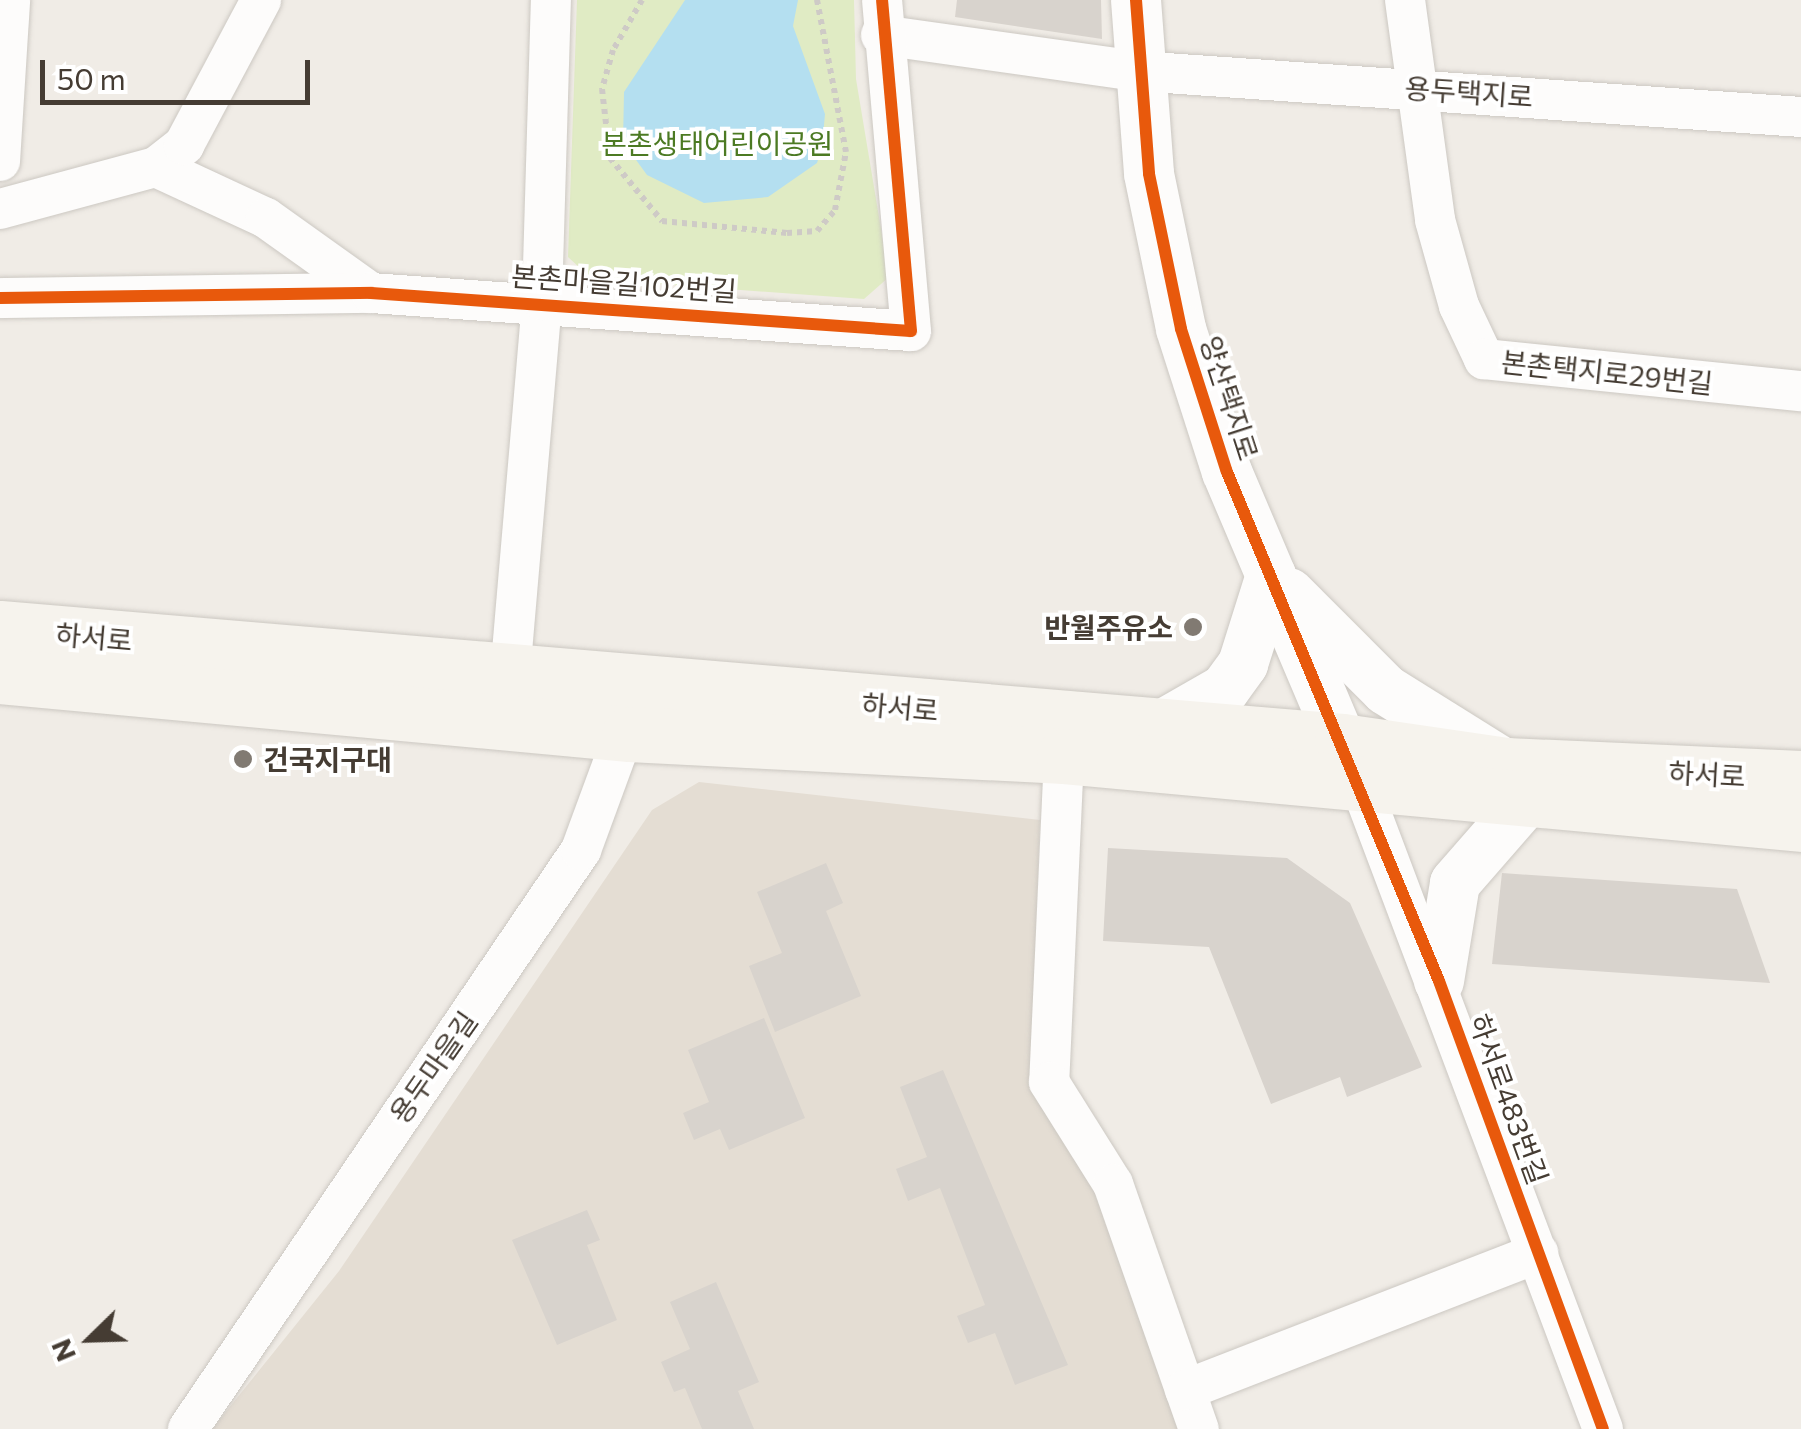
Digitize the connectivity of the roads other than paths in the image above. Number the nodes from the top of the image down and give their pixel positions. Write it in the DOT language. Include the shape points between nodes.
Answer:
graph roads {
  1 [pos="10,0"];
  2 [pos="261,0"];
  3 [pos="551,0"];
  4 [pos="1136,0"];
  5 [pos="1404,0"];
  6 [pos="882,18"];
  7 [pos="1137,71"];
  8 [pos="1412,87"];
  9 [pos="1801,117"];
  10 [pos="0,161"];
  11 [pos="156,167"];
  12 [pos="0,209"];
  13 [pos="371,293"];
  14 [pos="0,298"];
  15 [pos="542,300"];
  16 [pos="1801,391"];
  17 [pos="1271,575"];
  18 [pos="0,628"];
  19 [pos="510,675"];
  20 [pos="0,676"];
  21 [pos="633,710"];
  22 [pos="1157,728"];
  23 [pos="1064,756"];
  24 [pos="1352,765"];
  25 [pos="1801,778"];
  26 [pos="1515,785"];
  27 [pos="1801,824"];
  28 [pos="1439,981"];
  29 [pos="1538,1253"];
  30 [pos="1185,1390"];
  31 [pos="188,1429"];
  32 [pos="1199,1429"];
  33 [pos="1603,1429"];
  1 -- 10 [label="street"];
  2 -- 11 [label="street" via="184,144"];
  3 -- 15 [label="street, 본촌마을길102번길"];
  4 -- 7 [label="street, 양산택지로"];
  5 -- 8 [label="street, 본촌택지로29번길"];
  6 -- 7 [label="street, 용두택지로"];
  6 -- 15 [label="street, 본촌마을길102번길" via="911,331"];
  7 -- 8 [label="street, 용두택지로"];
  7 -- 17 [label="street, 양산택지로" via="1181,329 1226,472"];
  8 -- 9 [label="street, 용두택지로"];
  8 -- 16 [label="street, 본촌택지로29번길" via="1435,220 1458,306 1484,359"];
  11 -- 12 [label="street"];
  11 -- 13 [label="street" via="266,218"];
  13 -- 14 [label="street, 본촌마을길102번길"];
  13 -- 15 [label="street, 본촌마을길102번길"];
  15 -- 19 [label="street"];
  17 -- 22 [label="street" via="1243,664 1225,689"];
  17 -- 24 [label="street, 양산택지로"];
  17 -- 26 [label="street" via="1386,690"];
  18 -- 19 [label="main road, 하서로"];
  19 -- 21 [label="main road, 하서로"];
  20 -- 21 [label="main road, 하서로"];
  21 -- 22 [label="main road, 하서로"];
  21 -- 23 [label="main road, 하서로"];
  21 -- 31 [label="street, 용두마을길" via="581,850"];
  22 -- 24 [label="main road, 하서로"];
  23 -- 24 [label="main road, 하서로"];
  23 -- 30 [label="street" via="1048,1082 1113,1184"];
  24 -- 26 [label="main road, 하서로"];
  24 -- 28 [label="street, 하서로483번길"];
  25 -- 26 [label="main road, 하서로"];
  26 -- 27 [label="main road, 하서로"];
  26 -- 28 [label="street" via="1455,883"];
  28 -- 29 [label="street, 하서로483번길"];
  29 -- 30 [label="street"];
  29 -- 33 [label="street, 하서로483번길"];
  30 -- 32 [label="street"];
}
